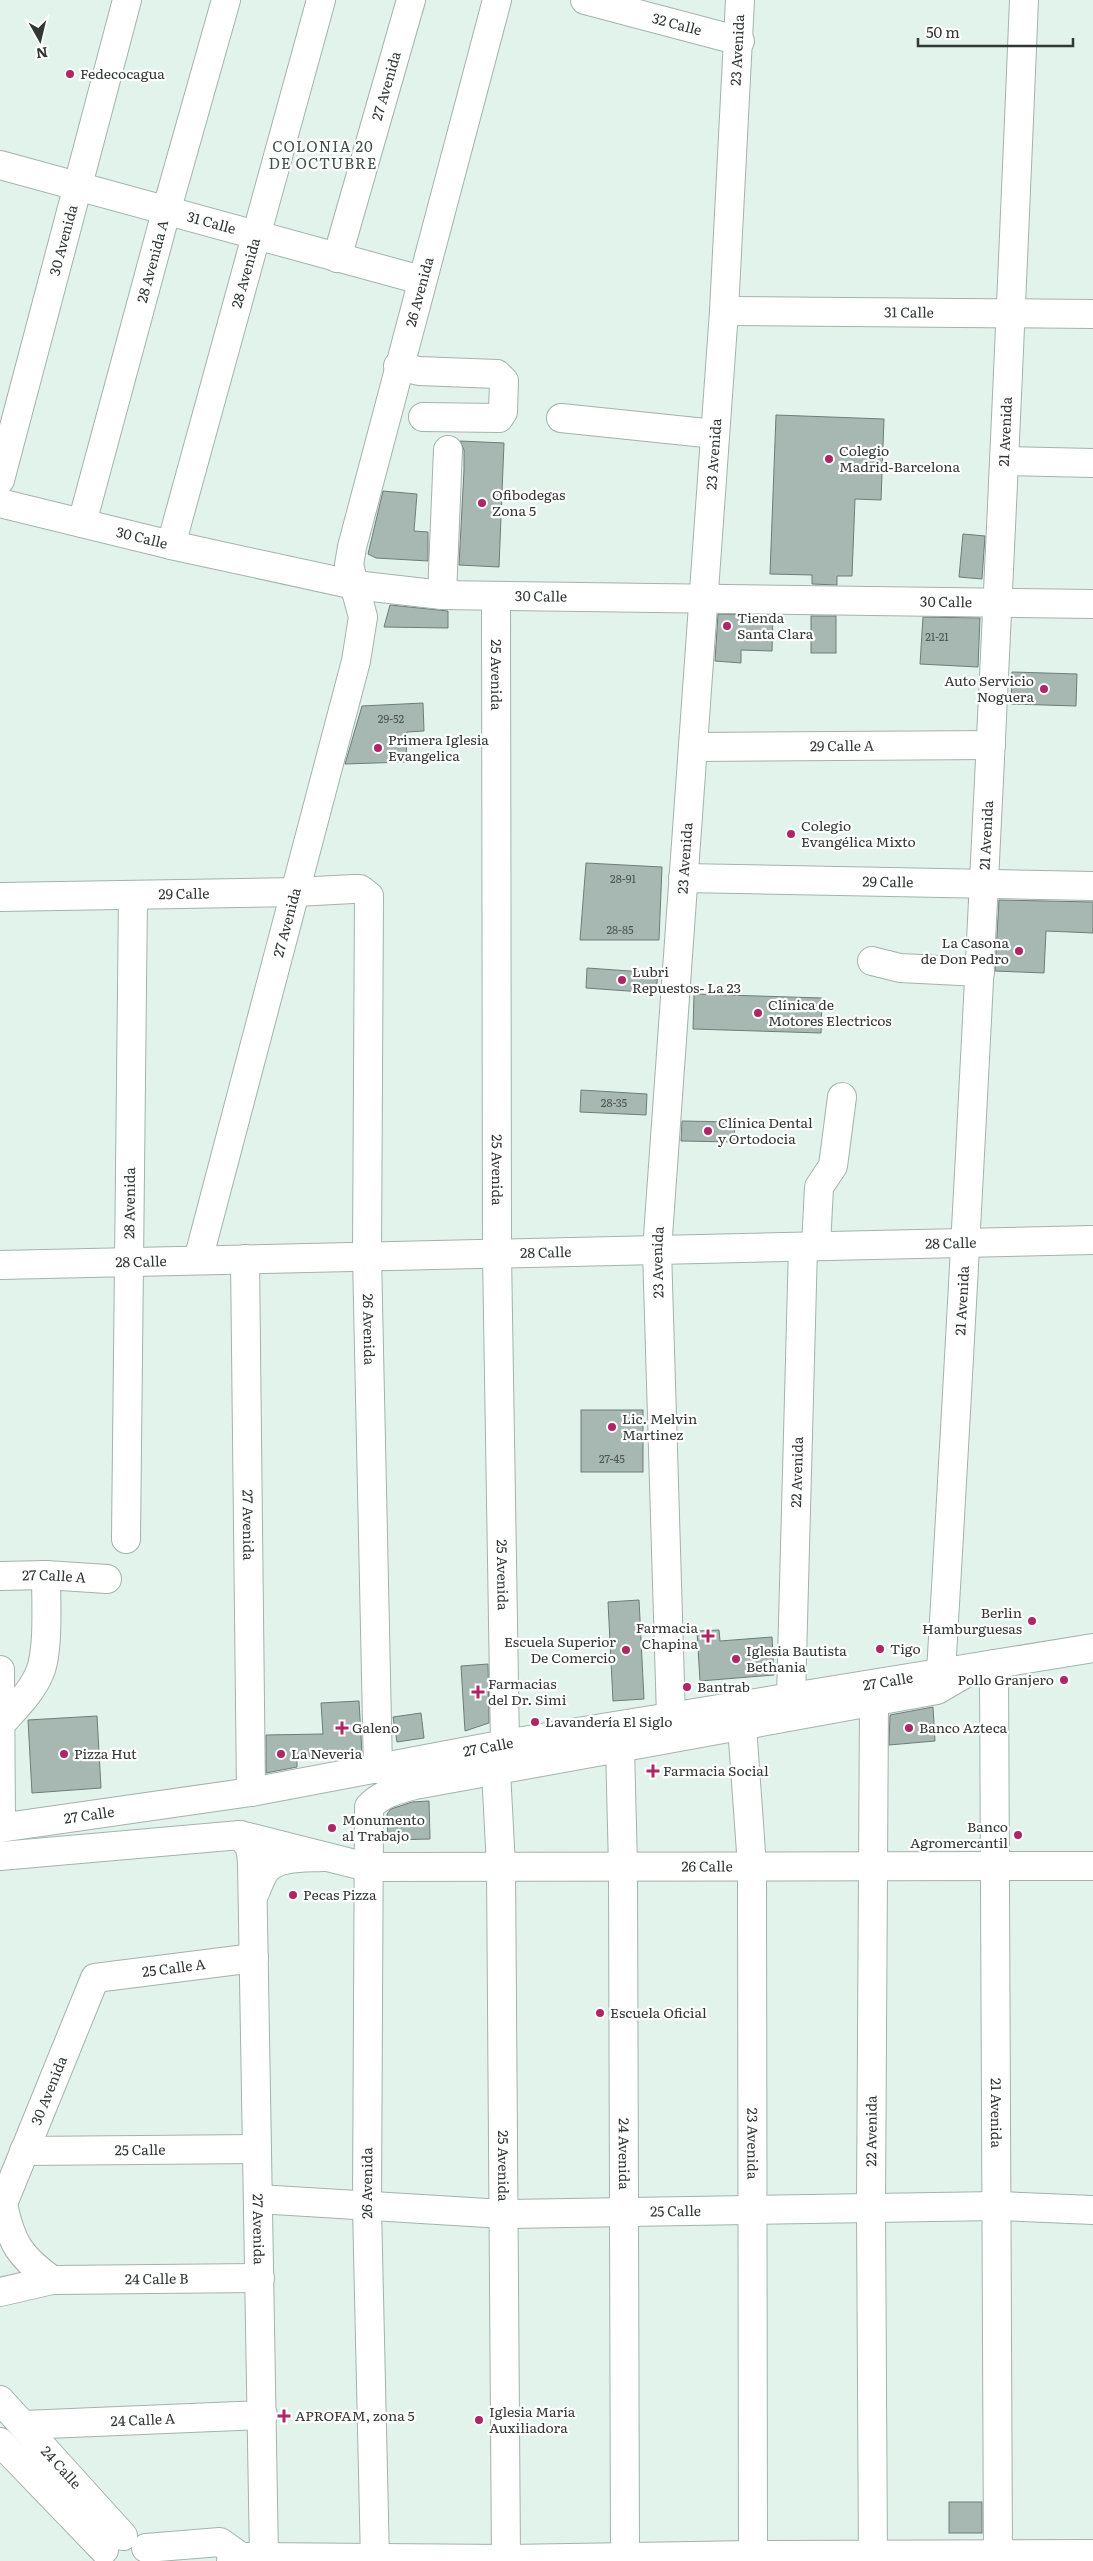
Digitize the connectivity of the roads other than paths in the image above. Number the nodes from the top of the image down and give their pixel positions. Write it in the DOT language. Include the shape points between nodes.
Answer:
graph roads {
  1 [pos="127,0"];
  2 [pos="226,0"];
  3 [pos="321,0"];
  4 [pos="411,0"];
  5 [pos="497,0"];
  6 [pos="585,0"];
  7 [pos="740,0"];
  8 [pos="1024,0"];
  9 [pos="740,41"];
  10 [pos="0,166"];
  11 [pos="78,187"];
  12 [pos="166,212"];
  13 [pos="255,236"];
  14 [pos="337,258"];
  15 [pos="421,280"];
  16 [pos="724,311"];
  17 [pos="1011,314"];
  18 [pos="1093,314"];
  19 [pos="398,366"];
  20 [pos="423,417"];
  21 [pos="561,418"];
  22 [pos="715,434"];
  23 [pos="448,450"];
  24 [pos="1004,461"];
  25 [pos="1093,463"];
  26 [pos="0,480"];
  27 [pos="0,503"];
  28 [pos="82,523"];
  29 [pos="171,545"];
  30 [pos="355,585"];
  31 [pos="442,595"];
  32 [pos="496,596"];
  33 [pos="704,599"];
  34 [pos="998,603"];
  35 [pos="1093,604"];
  36 [pos="991,744"];
  37 [pos="693,747"];
  38 [pos="683,878"];
  39 [pos="984,884"];
  40 [pos="1093,886"];
  41 [pos="296,892"];
  42 [pos="366,892"];
  43 [pos="133,895"];
  44 [pos="0,897"];
  45 [pos="872,961"];
  46 [pos="980,972"];
  47 [pos="842,1097"];
  48 [pos="1093,1240"];
  49 [pos="966,1243"];
  50 [pos="810,1246"];
  51 [pos="657,1250"];
  52 [pos="496,1254"];
  53 [pos="367,1256"];
  54 [pos="245,1259"];
  55 [pos="198,1260"];
  56 [pos="130,1262"];
  57 [pos="0,1265"];
  58 [pos="126,1539"];
  59 [pos="0,1576"];
  60 [pos="46,1576"];
  61 [pos="107,1579"];
  62 [pos="1093,1648"];
  63 [pos="985,1666"];
  64 [pos="0,1670"];
  65 [pos="941,1672"];
  66 [pos="791,1696"];
  67 [pos="874,1701"];
  68 [pos="671,1717"];
  69 [pos="1,1724"];
  70 [pos="742,1726"];
  71 [pos="505,1744"];
  72 [pos="620,1748"];
  73 [pos="378,1769"];
  74 [pos="496,1771"];
  75 [pos="251,1792"];
  76 [pos="369,1807"];
  77 [pos="1,1828"];
  78 [pos="240,1835"];
  79 [pos="322,1857"];
  80 [pos="1,1858"];
  81 [pos="872,1865"];
  82 [pos="501,1866"];
  83 [pos="623,1866"];
  84 [pos="752,1866"];
  85 [pos="997,1866"];
  86 [pos="1093,1866"];
  87 [pos="367,1867"];
  88 [pos="251,1901"];
  89 [pos="254,1958"];
  90 [pos="95,1978"];
  91 [pos="258,2149"];
  92 [pos="24,2151"];
  93 [pos="258,2199"];
  94 [pos="998,2206"];
  95 [pos="367,2207"];
  96 [pos="871,2207"];
  97 [pos="1,2208"];
  98 [pos="753,2208"];
  99 [pos="624,2210"];
  100 [pos="1093,2210"];
  101 [pos="503,2214"];
  102 [pos="260,2278"];
  103 [pos="52,2280"];
  104 [pos="0,2292"];
  105 [pos="0,2400"];
  106 [pos="263,2415"];
  107 [pos="23,2425"];
  108 [pos="4,2453"];
  109 [pos="124,2551"];
  110 [pos="1093,2554"];
  111 [pos="998,2557"];
  112 [pos="753,2558"];
  113 [pos="873,2558"];
  114 [pos="245,2559"];
  115 [pos="625,2559"];
  116 [pos="375,2560"];
  117 [pos="506,2560"];
  1 -- 11 [label="street, 30 Avenida"];
  2 -- 12 [label="street, 28 Avenida A"];
  3 -- 13 [label="street, 28 Avenida"];
  4 -- 14 [label="street, 27 Avenida"];
  5 -- 15 [label="street, 26 Avenida"];
  6 -- 9 [label="street, 32 Calle"];
  7 -- 9 [label="street, 23 Avenida"];
  8 -- 17 [label="street, 21 Avenida"];
  9 -- 16 [label="street, 23 Avenida"];
  10 -- 11 [label="street, 31 Calle"];
  11 -- 12 [label="street, 31 Calle"];
  11 -- 26 [label="street, 30 Avenida"];
  12 -- 13 [label="street, 31 Calle"];
  12 -- 28 [label="street, 28 Avenida A"];
  13 -- 14 [label="street, 31 Calle"];
  13 -- 29 [label="street, 28 Avenida"];
  14 -- 15 [label="street, 31 Calle"];
  15 -- 19 [label="street, 26 Avenida"];
  16 -- 17 [label="street, 31 Calle"];
  16 -- 22 [label="street, 23 Avenida"];
  17 -- 18 [label="street, 31 Calle"];
  17 -- 24 [label="street, 21 Avenida"];
  19 -- 20 [label="street" via="419,371 497,374 504,381 503,412 499,418"];
  19 -- 30 [label="street, 26 Avenida" via="352,547 349,565"];
  21 -- 22 [label="street"];
  22 -- 33 [label="street, 23 Avenida"];
  23 -- 31 [label="street"];
  24 -- 25 [label="street"];
  24 -- 34 [label="street, 21 Avenida"];
  27 -- 28 [label="street, 30 Calle"];
  28 -- 29 [label="street, 30 Calle"];
  29 -- 30 [label="street, 30 Calle"];
  30 -- 31 [label="street, 30 Calle"];
  30 -- 41 [label="street, 27 Avenida" via="363,617 362,634"];
  31 -- 32 [label="street, 30 Calle"];
  32 -- 33 [label="street, 30 Calle"];
  32 -- 52 [label="street, 25 Avenida"];
  33 -- 34 [label="street, 30 Calle"];
  33 -- 37 [label="street, 23 Avenida"];
  34 -- 35 [label="street, 30 Calle"];
  34 -- 36 [label="street, 21 Avenida"];
  36 -- 37 [label="street, 29 Calle A"];
  36 -- 39 [label="street, 21 Avenida"];
  37 -- 38 [label="street, 23 Avenida"];
  38 -- 39 [label="street, 29 Calle"];
  38 -- 51 [label="street, 23 Avenida"];
  39 -- 40 [label="street, 29 Calle"];
  39 -- 46 [label="street, 21 Avenida"];
  41 -- 42 [label="street, 29 Calle" via="353,888"];
  41 -- 43 [label="street, 29 Calle"];
  41 -- 55 [label="street, 27 Avenida"];
  42 -- 53 [label="street, 26 Avenida" via="371,902"];
  43 -- 44 [label="street, 29 Calle"];
  43 -- 56 [label="street, 28 Avenida"];
  45 -- 46 [label="street" via="900,968"];
  46 -- 49 [label="street, 21 Avenida"];
  47 -- 50 [label="street, 22 Avenida" via="833,1166 819,1187"];
  48 -- 49 [label="street, 28 Calle"];
  49 -- 50 [label="street, 28 Calle"];
  49 -- 65 [label="street, 21 Avenida"];
  50 -- 51 [label="street, 28 Calle"];
  50 -- 66 [label="street, 22 Avenida"];
  51 -- 52 [label="street, 28 Calle"];
  51 -- 68 [label="street, 23 Avenida"];
  52 -- 53 [label="street, 28 Calle"];
  52 -- 71 [label="street, 25 Avenida"];
  53 -- 54 [label="street, 28 Calle"];
  53 -- 73 [label="street, 26 Avenida"];
  54 -- 55 [label="street, 28 Calle"];
  54 -- 75 [label="street, 27 Avenida"];
  55 -- 56 [label="street, 28 Calle"];
  56 -- 57 [label="street, 28 Calle"];
  56 -- 58 [label="street, 28 Avenida"];
  59 -- 60 [label="street, 27 Calle A"];
  60 -- 61 [label="street, 27 Calle A"];
  60 -- 69 [label="street" via="41,1670 24,1698"];
  62 -- 63 [label="street, 27 Calle"];
  63 -- 65 [label="street, 27 Calle"];
  63 -- 67 [label="street, 27 Calle" via="937,1690"];
  63 -- 85 [label="street, 21 Avenida"];
  64 -- 69 [label="street"];
  65 -- 66 [label="street, 27 Calle"];
  66 -- 68 [label="street, 27 Calle"];
  67 -- 70 [label="street, 27 Calle"];
  67 -- 81 [label="street, 22 Avenida"];
  68 -- 71 [label="street, 27 Calle"];
  69 -- 77 [label="street"];
  70 -- 72 [label="street, 27 Calle"];
  70 -- 84 [label="street, 23 Avenida"];
  71 -- 73 [label="street, 27 Calle"];
  72 -- 74 [label="street, 27 Calle"];
  72 -- 83 [label="street, 24 Avenida"];
  73 -- 75 [label="street, 27 Calle"];
  74 -- 76 [label="street, 27 Calle" via="401,1788 376,1799"];
  74 -- 82 [label="street, 25 Avenida"];
  75 -- 77 [label="street, 27 Calle"];
  76 -- 87 [label="street, 26 Avenida"];
  77 -- 80 [label="street"];
  78 -- 79 [label="street"];
  78 -- 80 [label="street"];
  78 -- 88 [label="street, 27 Avenida" via="250,1847"];
  79 -- 87 [label="street, 26 Calle"];
  79 -- 88 [label="street, 27 Avenida" via="273,1864 265,1871"];
  81 -- 84 [label="street, 26 Calle"];
  81 -- 85 [label="street, 26 Calle"];
  81 -- 96 [label="street, 22 Avenida"];
  82 -- 83 [label="street, 26 Calle"];
  82 -- 87 [label="street, 26 Calle"];
  82 -- 101 [label="street, 25 Avenida"];
  83 -- 84 [label="street, 26 Calle"];
  83 -- 99 [label="street, 24 Avenida"];
  84 -- 98 [label="street, 23 Avenida"];
  85 -- 86 [label="street, 26 Calle"];
  85 -- 94 [label="street, 21 Avenida"];
  87 -- 95 [label="street, 26 Avenida"];
  88 -- 89 [label="street, 27 Avenida"];
  89 -- 90 [label="street, 25 Calle A"];
  89 -- 91 [label="street, 27 Avenida"];
  90 -- 92 [label="street, 30 Avenida"];
  91 -- 92 [label="street, 25 Calle"];
  91 -- 93 [label="street, 27 Avenida"];
  92 -- 97 [label="street, 30 Avenida"];
  93 -- 95 [label="street, 25 Calle"];
  93 -- 102 [label="street, 27 Avenida"];
  94 -- 96 [label="street, 25 Calle"];
  94 -- 100 [label="street, 25 Calle"];
  94 -- 111 [label="street, 21 Avenida"];
  95 -- 101 [label="street, 25 Calle"];
  95 -- 116 [label="street, 26 Avenida"];
  96 -- 98 [label="street, 25 Calle"];
  96 -- 113 [label="street, 22 Avenida"];
  97 -- 103 [label="street, 30 Avenida" via="16,2248 32,2266"];
  98 -- 99 [label="street, 25 Calle"];
  98 -- 112 [label="street, 23 Avenida"];
  99 -- 101 [label="street, 25 Calle"];
  99 -- 115 [label="street, 24 Avenida"];
  101 -- 117 [label="street, 25 Avenida"];
  102 -- 103 [label="street, 24 Calle B"];
  102 -- 106 [label="street, 27 Avenida"];
  103 -- 104 [label="street, 24 Calle B"];
  105 -- 107 [label="street, 24 Calle"];
  106 -- 107 [label="street, 24 Calle A"];
  106 -- 114 [label="street, 27 Avenida"];
  107 -- 109 [label="street, 24 Calle"];
  108 -- 109 [label="street, 24 Calle"];
  109 -- 114 [label="street" via="220,2542"];
  110 -- 111 [label="street"];
  111 -- 113 [label="street"];
  112 -- 113 [label="street"];
  112 -- 115 [label="street"];
  114 -- 116 [label="street"];
  115 -- 117 [label="street"];
  116 -- 117 [label="street"];
}
